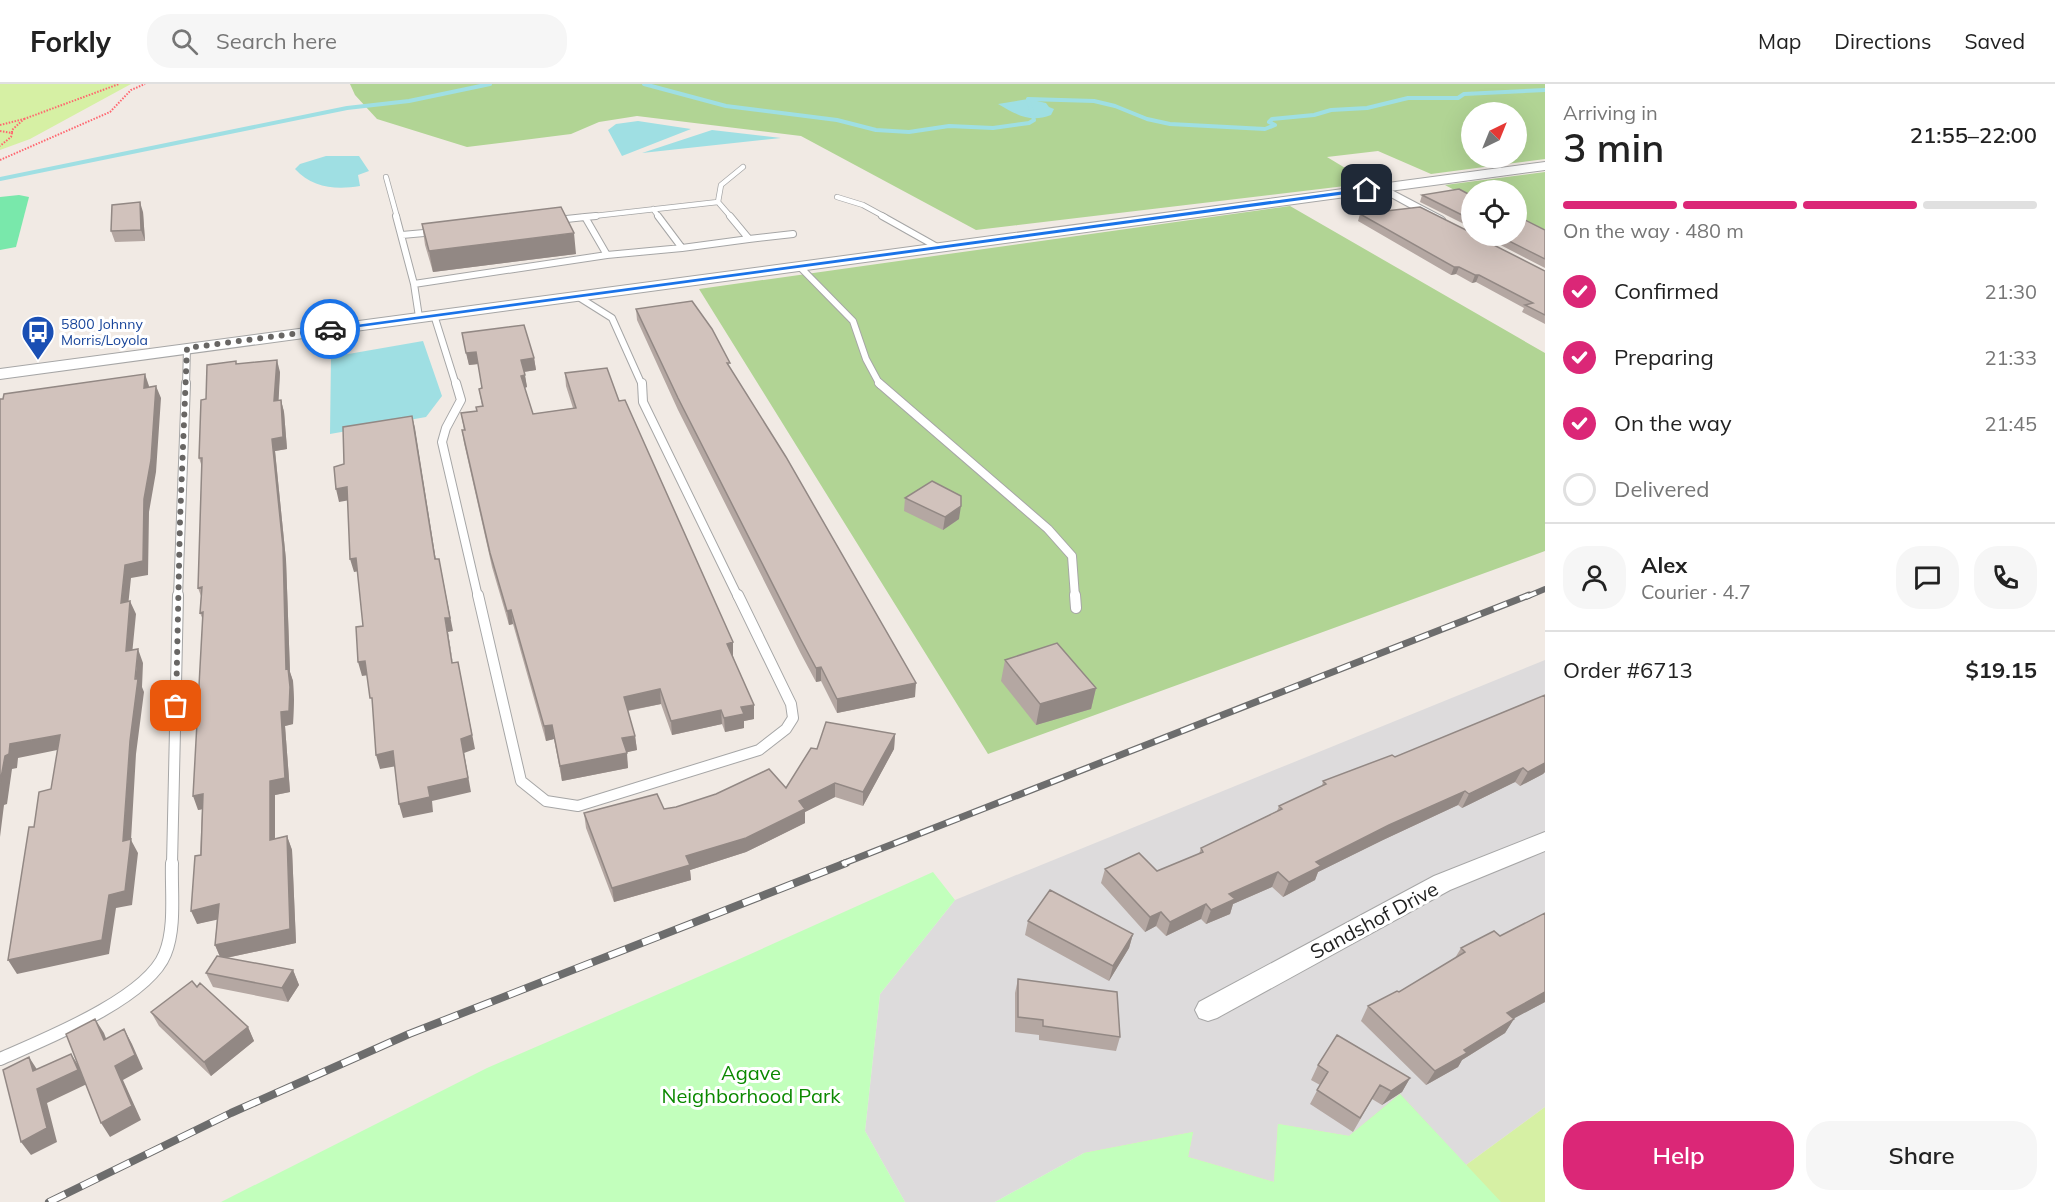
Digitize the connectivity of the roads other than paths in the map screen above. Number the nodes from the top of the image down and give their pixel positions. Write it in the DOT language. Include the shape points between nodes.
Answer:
graph roads {
  1 [pos="1545,166"];
  2 [pos="742,167"];
  3 [pos="386,177"];
  4 [pos="1382,188"];
  5 [pos="837,197"];
  6 [pos="718,202"];
  7 [pos="653,209"];
  8 [pos="585,217"];
  9 [pos="551,220"];
  10 [pos="1454,227"];
  11 [pos="437,232"];
  12 [pos="793,234"];
  13 [pos="402,235"];
  14 [pos="749,239"];
  15 [pos="682,248"];
  16 [pos="939,248"];
  17 [pos="607,255"];
  18 [pos="799,266"];
  19 [pos="414,284"];
  20 [pos="578,296"];
  21 [pos="427,316"];
  22 [pos="187,348"];
  23 [pos="0,374"];
  24 [pos="1076,608"];
  25 [pos="1542,846"];
  26 [pos="1208,1010"];
  27 [pos="0,1059"];
  1 -- 4 [label="street"];
  2 -- 6 [label="lane" via="719,184"];
  3 -- 13 [label="lane"];
  4 -- 10 [label="street"];
  4 -- 16 [label="street"];
  5 -- 16 [label="lane" via="863,204"];
  6 -- 7 [label="lane"];
  6 -- 14 [label="lane"];
  7 -- 8 [label="lane"];
  7 -- 15 [label="lane"];
  8 -- 9 [label="lane"];
  8 -- 17 [label="lane"];
  11 -- 13 [label="lane"];
  12 -- 14 [label="lane"];
  13 -- 19 [label="lane"];
  14 -- 15 [label="lane"];
  15 -- 17 [label="lane"];
  16 -- 18 [label="street"];
  17 -- 19 [label="lane"];
  18 -- 20 [label="street"];
  18 -- 24 [label="lane" via="853,321 879,384 1048,529 1072,556"];
  19 -- 21 [label="lane"];
  20 -- 21 [label="street"];
  20 -- 21 [label="lane" via="612,318 617,327 642,384 643,402 791,704 792,718 786,729 759,750 578,806 554,805 535,796 520,781 442,442 461,400"];
  21 -- 22 [label="street"];
  22 -- 23 [label="street"];
  22 -- 27 [label="lane" via="170,936 162,962 139,985 108,1006"];
  25 -- 26 [label="street, Sandshof Drive" via="1442,883"];
}
